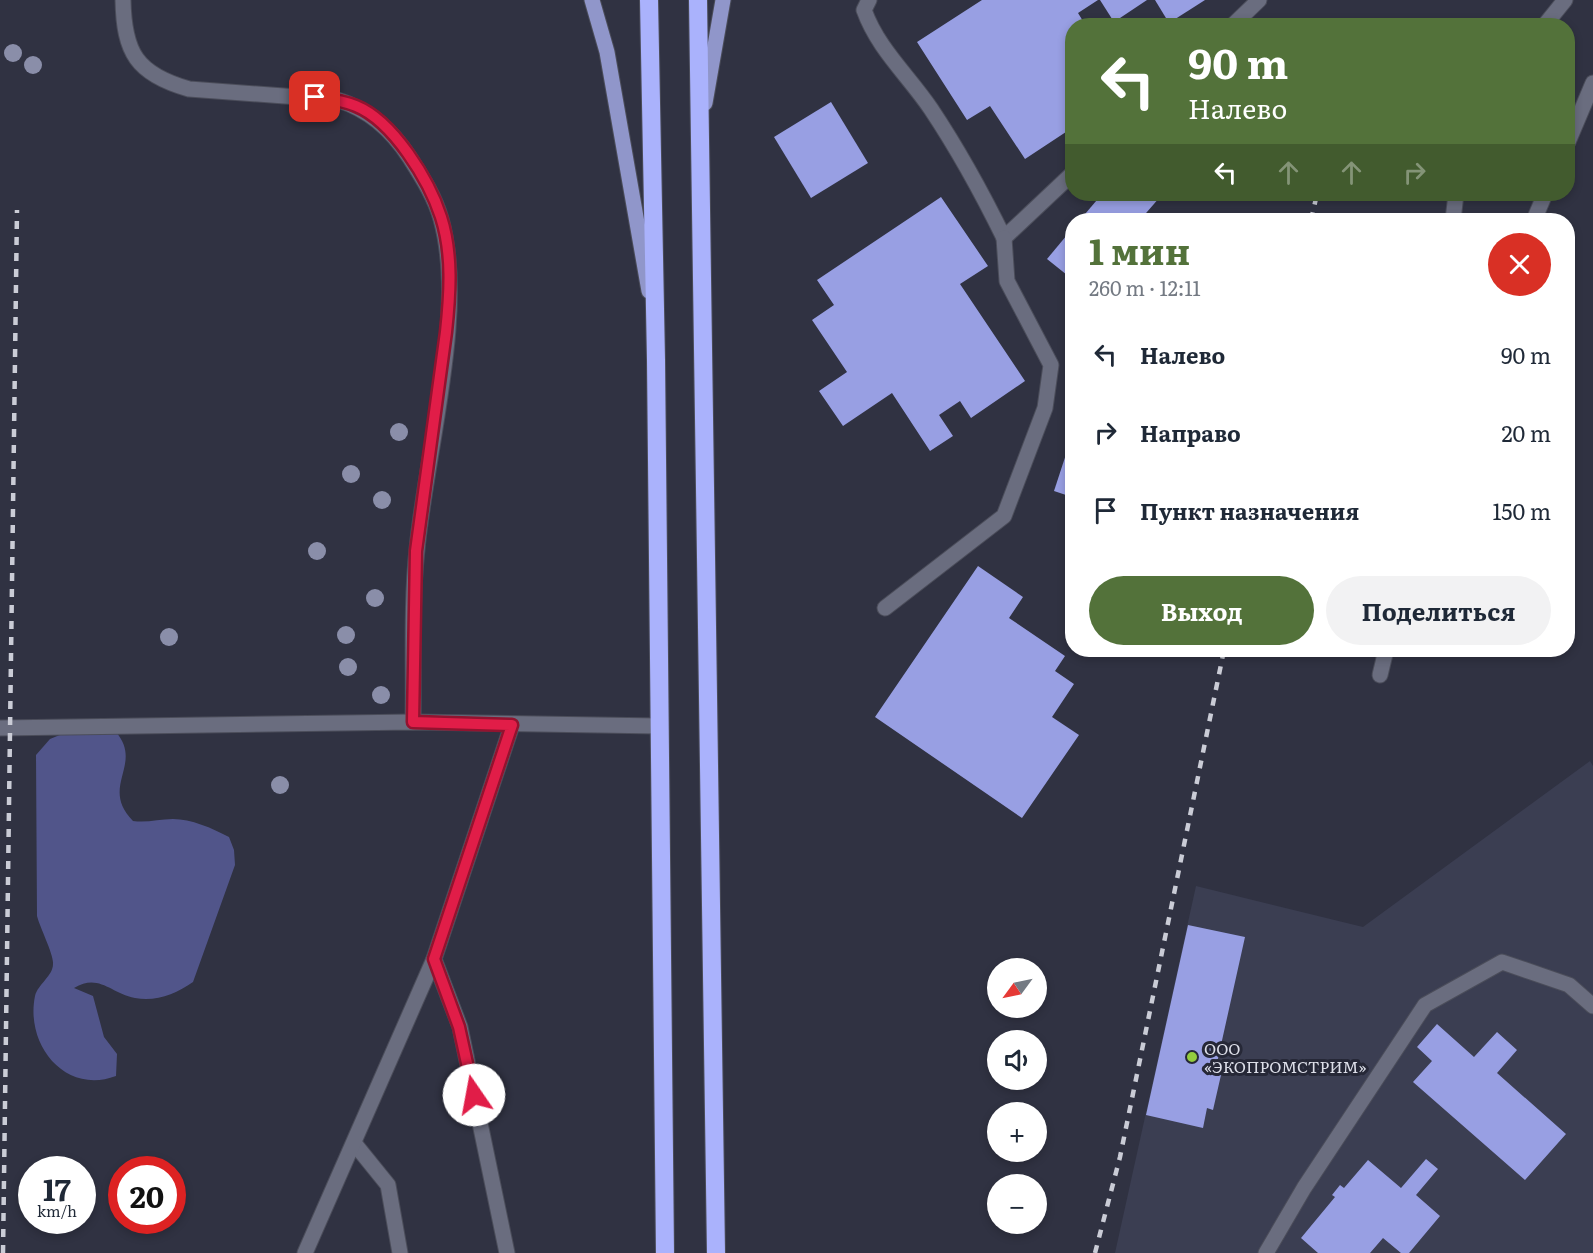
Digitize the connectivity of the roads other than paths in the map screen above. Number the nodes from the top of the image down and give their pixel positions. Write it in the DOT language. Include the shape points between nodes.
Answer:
graph roads {
  1 [pos="123,0"];
  2 [pos="592,0"];
  3 [pos="649,0"];
  4 [pos="698,0"];
  5 [pos="723,0"];
  6 [pos="869,0"];
  7 [pos="1259,0"];
  8 [pos="1565,0"];
  9 [pos="1240,18"];
  10 [pos="1550,18"];
  11 [pos="1593,83"];
  12 [pos="1575,125"];
  13 [pos="700,129"];
  14 [pos="1065,181"];
  15 [pos="1004,238"];
  16 [pos="656,329"];
  17 [pos="885,608"];
  18 [pos="1384,657"];
  19 [pos="1380,675"];
  20 [pos="413,722"];
  21 [pos="512,725"];
  22 [pos="658,726"];
  23 [pos="0,728"];
  24 [pos="434,959"];
  25 [pos="1593,1006"];
  26 [pos="354,1143"];
  27 [pos="305,1253"];
  28 [pos="400,1253"];
  29 [pos="507,1253"];
  30 [pos="664,1253"];
  31 [pos="716,1253"];
  32 [pos="1266,1253"];
  1 -- 20 [label="lane" via="126,42 138,62 173,84 338,100 373,116 406,151 441,218 449,299 416,551"];
  2 -- 16 [label="main road" via="607,52"];
  3 -- 16 [label="highway"];
  4 -- 13 [label="highway"];
  5 -- 13 [label="main road"];
  6 -- 15 [label="lane" via="864,10 873,34 930,108 977,181"];
  7 -- 9 [label="lane"];
  8 -- 10 [label="lane"];
  11 -- 12 [label="lane"];
  13 -- 31 [label="highway"];
  14 -- 15 [label="lane"];
  15 -- 17 [label="lane" via="1007,281 1051,365 1045,408 1004,516"];
  16 -- 22 [label="highway"];
  18 -- 19 [label="lane"];
  20 -- 21 [label="lane"];
  20 -- 23 [label="lane"];
  21 -- 22 [label="lane"];
  21 -- 24 [label="lane"];
  22 -- 30 [label="highway"];
  24 -- 26 [label="lane"];
  24 -- 29 [label="lane" via="459,1027"];
  25 -- 32 [label="lane" via="1569,985 1502,962 1425,1005 1304,1188"];
  26 -- 27 [label="lane"];
  26 -- 28 [label="lane" via="388,1185"];
}
